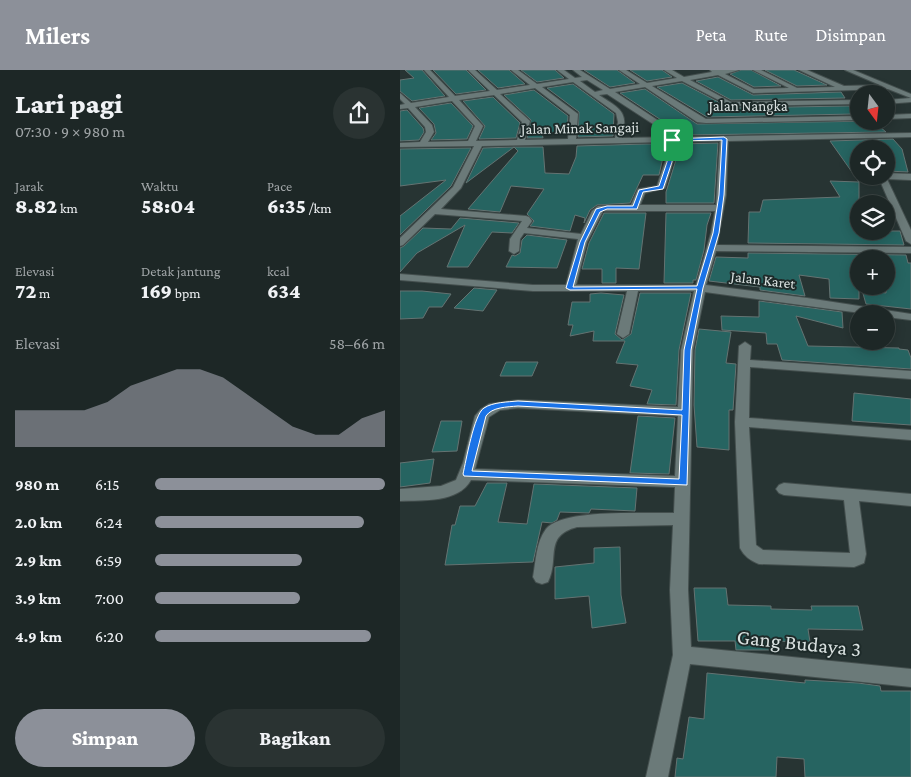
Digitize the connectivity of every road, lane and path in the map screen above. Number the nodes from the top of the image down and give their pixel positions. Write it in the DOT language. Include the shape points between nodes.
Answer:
graph roads {
  1 [pos="427,70"];
  2 [pos="471,70"];
  3 [pos="514,70"];
  4 [pos="560,70"];
  5 [pos="576,70"];
  6 [pos="622,70"];
  7 [pos="667,70"];
  8 [pos="736,70"];
  9 [pos="756,70"];
  10 [pos="802,70"];
  11 [pos="848,70"];
  12 [pos="860,70"];
  13 [pos="715,71"];
  14 [pos="588,78"];
  15 [pos="683,79"];
  16 [pos="574,80"];
  17 [pos="646,85"];
  18 [pos="886,85"];
  19 [pos="534,86"];
  20 [pos="846,89"];
  21 [pos="850,89"];
  22 [pos="895,89"];
  23 [pos="797,90"];
  24 [pos="752,91"];
  25 [pos="911,91"];
  26 [pos="494,92"];
  27 [pos="607,92"];
  28 [pos="593,94"];
  29 [pos="400,95"];
  30 [pos="911,98"];
  31 [pos="452,99"];
  32 [pos="895,101"];
  33 [pos="625,102"];
  34 [pos="850,102"];
  35 [pos="758,104"];
  36 [pos="610,105"];
  37 [pos="409,106"];
  38 [pos="400,107"];
  39 [pos="641,114"];
  40 [pos="622,116"];
  41 [pos="911,116"];
  42 [pos="895,117"];
  43 [pos="850,118"];
  44 [pos="764,120"];
  45 [pos="911,135"];
  46 [pos="773,138"];
  47 [pos="724,139"];
  48 [pos="676,140"];
  49 [pos="618,141"];
  50 [pos="572,142"];
  51 [pos="520,144"];
  52 [pos="400,145"];
  53 [pos="422,145"];
  54 [pos="474,145"];
  55 [pos="895,176"];
  56 [pos="911,177"];
  57 [pos="888,185"];
  58 [pos="635,208"];
  59 [pos="720,208"];
  60 [pos="434,211"];
  61 [pos="520,230"];
  62 [pos="585,237"];
  63 [pos="911,241"];
  64 [pos="400,242"];
  65 [pos="712,248"];
  66 [pos="911,250"];
  67 [pos="514,251"];
  68 [pos="400,278"];
  69 [pos="632,287"];
  70 [pos="570,288"];
  71 [pos="700,288"];
  72 [pos="911,317"];
  73 [pos="623,334"];
  74 [pos="745,346"];
  75 [pos="744,364"];
  76 [pos="911,375"];
  77 [pos="686,412"];
  78 [pos="742,422"];
  79 [pos="911,435"];
  80 [pos="467,474"];
  81 [pos="684,482"];
  82 [pos="784,489"];
  83 [pos="400,495"];
  84 [pos="851,495"];
  85 [pos="911,500"];
  86 [pos="682,519"];
  87 [pos="542,576"];
  88 [pos="682,655"];
  89 [pos="911,678"];
  90 [pos="657,777"];
  1 -- 31 [label="street"];
  2 -- 26 [label="street"];
  3 -- 19 [label="street"];
  4 -- 16 [label="street"];
  5 -- 14 [label="street"];
  6 -- 17 [label="street, Jalan Nangka"];
  7 -- 15 [label="street"];
  8 -- 13 [label="street"];
  9 -- 23 [label="street"];
  10 -- 20 [label="street"];
  11 -- 18 [label="street"];
  12 -- 25 [label="street"];
  13 -- 15 [label="street"];
  13 -- 24 [label="street"];
  14 -- 16 [label="street"];
  14 -- 27 [label="street"];
  15 -- 17 [label="street"];
  15 -- 35 [label="street" via="730,104"];
  16 -- 19 [label="street"];
  16 -- 28 [label="street"];
  17 -- 27 [label="street"];
  17 -- 44 [label="street, Jalan Nangka" via="700,120"];
  19 -- 26 [label="street"];
  19 -- 50 [label="street" via="574,114"];
  20 -- 21 [label="street"];
  20 -- 23 [label="street"];
  22 -- 30 [label="street"];
  23 -- 24 [label="street"];
  24 -- 35 [label="street"];
  26 -- 31 [label="street"];
  26 -- 51 [label="street" via="526,120"];
  27 -- 28 [label="street"];
  27 -- 33 [label="street"];
  28 -- 36 [label="street"];
  29 -- 37 [label="street"];
  30 -- 32 [label="street"];
  31 -- 37 [label="street"];
  31 -- 54 [label="street" via="479,126"];
  33 -- 36 [label="street"];
  33 -- 39 [label="street"];
  34 -- 35 [label="street"];
  35 -- 44 [label="street"];
  36 -- 40 [label="street"];
  37 -- 38 [label="street"];
  37 -- 53 [label="street" via="429,127 430,132"];
  39 -- 40 [label="street"];
  39 -- 48 [label="street"];
  40 -- 49 [label="street"];
  41 -- 42 [label="street"];
  43 -- 44 [label="street, Jalan Nangka"];
  44 -- 46 [label="street"];
  45 -- 46 [label="street, Jalan Minak Sangaji" via="865,139"];
  46 -- 47 [label="street, Jalan Minak Sangaji"];
  47 -- 48 [label="street, Jalan Minak Sangaji"];
  47 -- 59 [label="street"];
  48 -- 49 [label="street, Jalan Minak Sangaji"];
  48 -- 58 [label="street" via="661,188 641,191"];
  49 -- 50 [label="street, Jalan Minak Sangaji"];
  50 -- 51 [label="street, Jalan Minak Sangaji"];
  51 -- 54 [label="street, Jalan Minak Sangaji"];
  52 -- 53 [label="street, Jalan Minak Sangaji"];
  53 -- 54 [label="street, Jalan Minak Sangaji"];
  54 -- 60 [label="street" via="457,188"];
  55 -- 56 [label="street"];
  57 -- 63 [label="street"];
  58 -- 59 [label="street"];
  58 -- 62 [label="street" via="601,208"];
  59 -- 65 [label="street"];
  60 -- 61 [label="street" via="527,220"];
  60 -- 64 [label="street"];
  61 -- 62 [label="street"];
  61 -- 67 [label="street"];
  62 -- 70 [label="street"];
  65 -- 66 [label="street"];
  65 -- 71 [label="street"];
  68 -- 70 [label="street, Jalan Karet"];
  69 -- 70 [label="street, Jalan Karet"];
  69 -- 71 [label="street, Jalan Karet"];
  69 -- 73 [label="street"];
  71 -- 72 [label="street, Jalan Karet"];
  71 -- 77 [label="street" via="687,350"];
  74 -- 75 [label="street"];
  75 -- 76 [label="street"];
  75 -- 78 [label="street"];
  77 -- 80 [label="street" via="502,405 486,410 482,416"];
  77 -- 81 [label="street"];
  78 -- 79 [label="street"];
  78 -- 84 [label="street" via="748,548 752,553 759,557 858,558"];
  80 -- 81 [label="street"];
  80 -- 83 [label="street" via="462,483 448,490"];
  81 -- 86 [label="street"];
  82 -- 84 [label="street"];
  84 -- 85 [label="street"];
  86 -- 87 [label="street" via="562,524 554,529 549,539"];
  86 -- 88 [label="street" via="679,590"];
  88 -- 89 [label="street, Gang Budaya 3"];
  88 -- 90 [label="street"];
}
